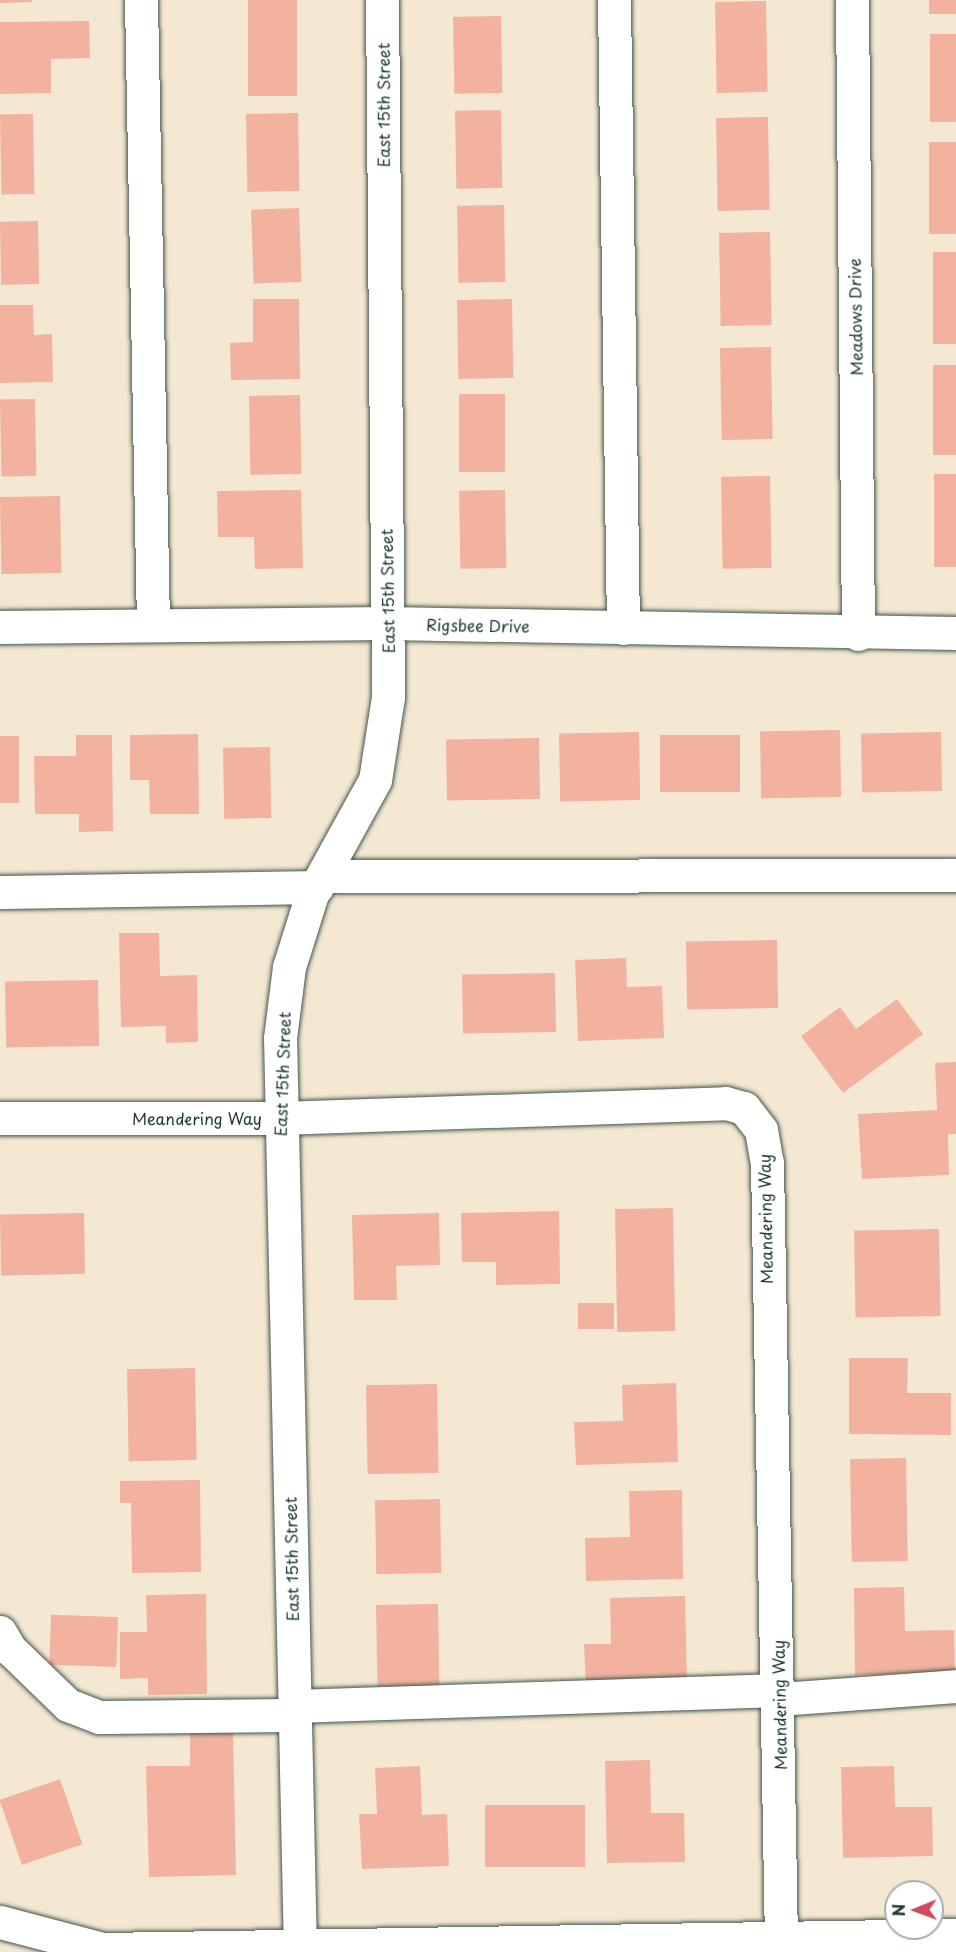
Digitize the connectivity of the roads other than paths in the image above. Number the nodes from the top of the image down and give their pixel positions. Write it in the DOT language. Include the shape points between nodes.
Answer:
graph roads {
  1 [pos="141,0"];
  2 [pos="382,0"];
  3 [pos="614,0"];
  4 [pos="852,0"];
  5 [pos="387,622"];
  6 [pos="153,625"];
  7 [pos="0,627"];
  8 [pos="624,628"];
  9 [pos="956,633"];
  10 [pos="858,634"];
  11 [pos="956,875"];
  12 [pos="320,882"];
  13 [pos="0,891"];
  14 [pos="0,1118"];
  15 [pos="279,1118"];
  16 [pos="0,1632"];
  17 [pos="956,1686"];
  18 [pos="780,1694"];
  19 [pos="294,1710"];
  20 [pos="0,1922"];
  21 [pos="956,1935"];
  22 [pos="781,1938"];
  23 [pos="300,1949"];
  1 -- 6 [label="street"];
  2 -- 5 [label="street, East 15th Street"];
  3 -- 8 [label="street"];
  4 -- 10 [label="street, Meadows Drive"];
  5 -- 6 [label="street, Rigsbee Drive"];
  5 -- 8 [label="street, Rigsbee Drive"];
  5 -- 12 [label="street, East 15th Street" via="388,698 375,780"];
  6 -- 7 [label="street, Rigsbee Drive"];
  8 -- 10 [label="street, Rigsbee Drive"];
  9 -- 10 [label="street, Rigsbee Drive"];
  11 -- 12 [label="street"];
  12 -- 13 [label="street"];
  12 -- 15 [label="street, East 15th Street" via="289,967"];
  14 -- 15 [label="street, Meandering Way"];
  15 -- 18 [label="street, Meandering Way" via="726,1103 744,1108 761,1130 767,1163 764,1202"];
  15 -- 19 [label="street, East 15th Street"];
  16 -- 19 [label="street" via="10,1649 68,1705 99,1717"];
  17 -- 18 [label="street"];
  18 -- 19 [label="street"];
  18 -- 22 [label="street, Meandering Way"];
  19 -- 23 [label="street, East 15th Street"];
  20 -- 23 [label="street" via="103,1948"];
  21 -- 22 [label="street"];
  22 -- 23 [label="street"];
}
